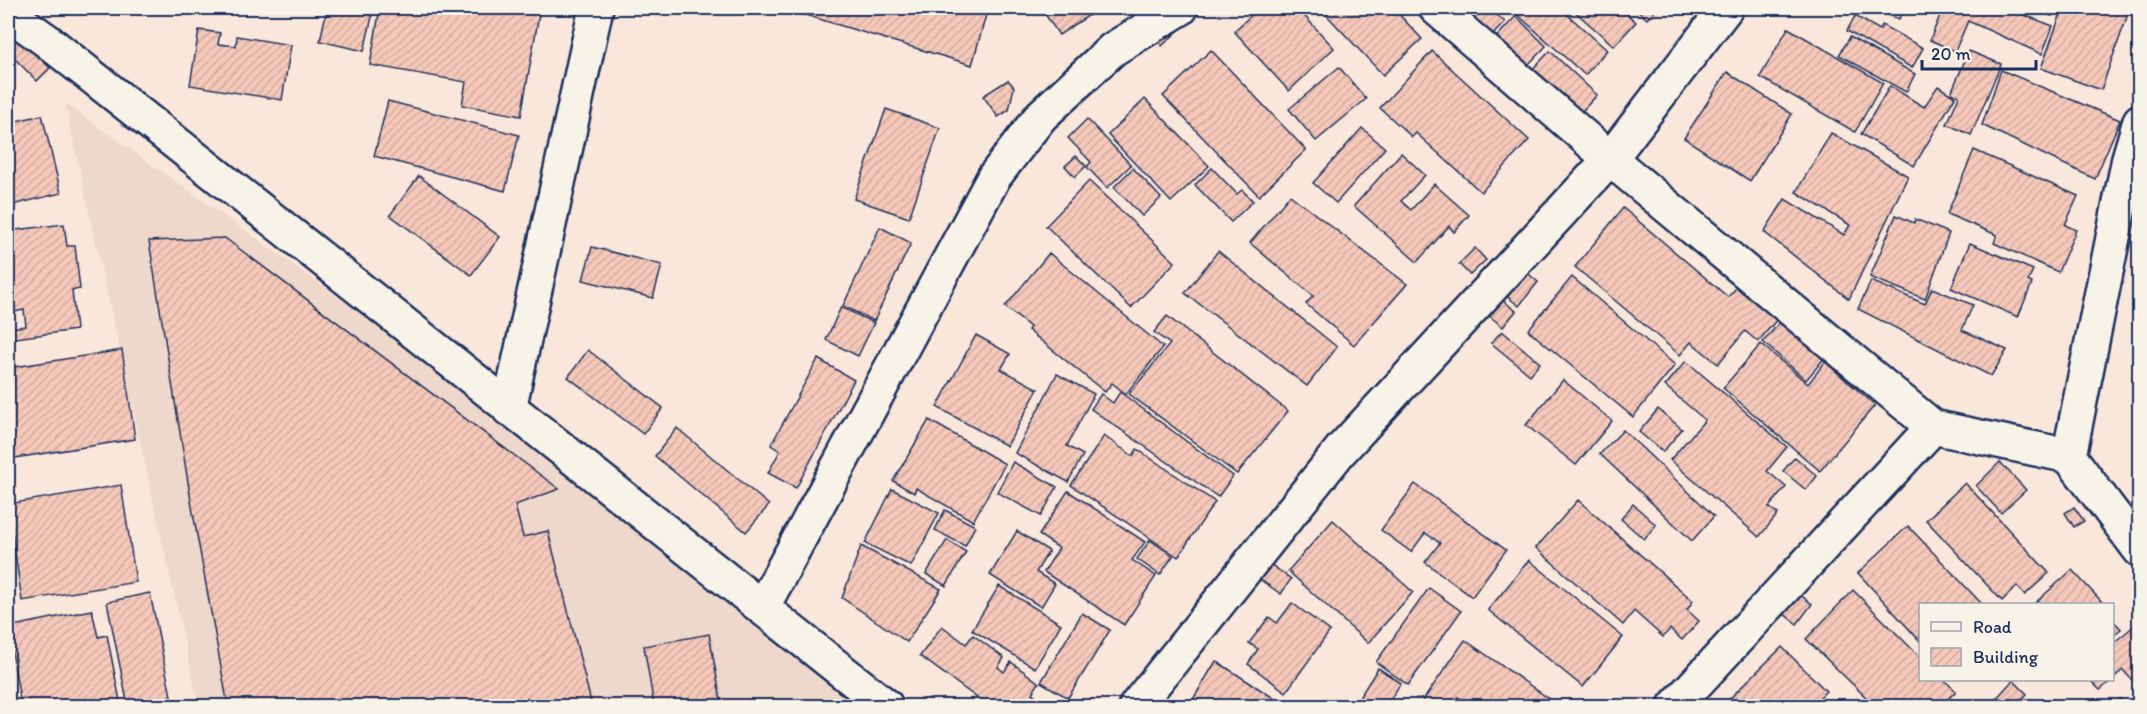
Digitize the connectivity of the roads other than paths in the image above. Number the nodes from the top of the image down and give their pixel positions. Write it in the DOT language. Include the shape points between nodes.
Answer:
graph roads {
  1 [pos="596,8"];
  2 [pos="1181,8"];
  3 [pos="1436,8"];
  4 [pos="1726,8"];
  5 [pos="8,13"];
  6 [pos="2139,121"];
  7 [pos="1610,159"];
  8 [pos="509,409"];
  9 [pos="1933,427"];
  10 [pos="2069,456"];
  11 [pos="2139,550"];
  12 [pos="762,608"];
  13 [pos="886,706"];
  14 [pos="1136,706"];
  15 [pos="1675,706"];
  1 -- 8 [label="street"];
  2 -- 12 [label="street" via="1113,50 1041,116 994,177"];
  3 -- 7 [label="street"];
  4 -- 7 [label="street"];
  5 -- 8 [label="street"];
  6 -- 10 [label="street"];
  7 -- 9 [label="street"];
  7 -- 14 [label="street" via="1340,451"];
  8 -- 12 [label="street"];
  9 -- 10 [label="street"];
  9 -- 15 [label="street"];
  10 -- 11 [label="street"];
  12 -- 13 [label="street"];
}
